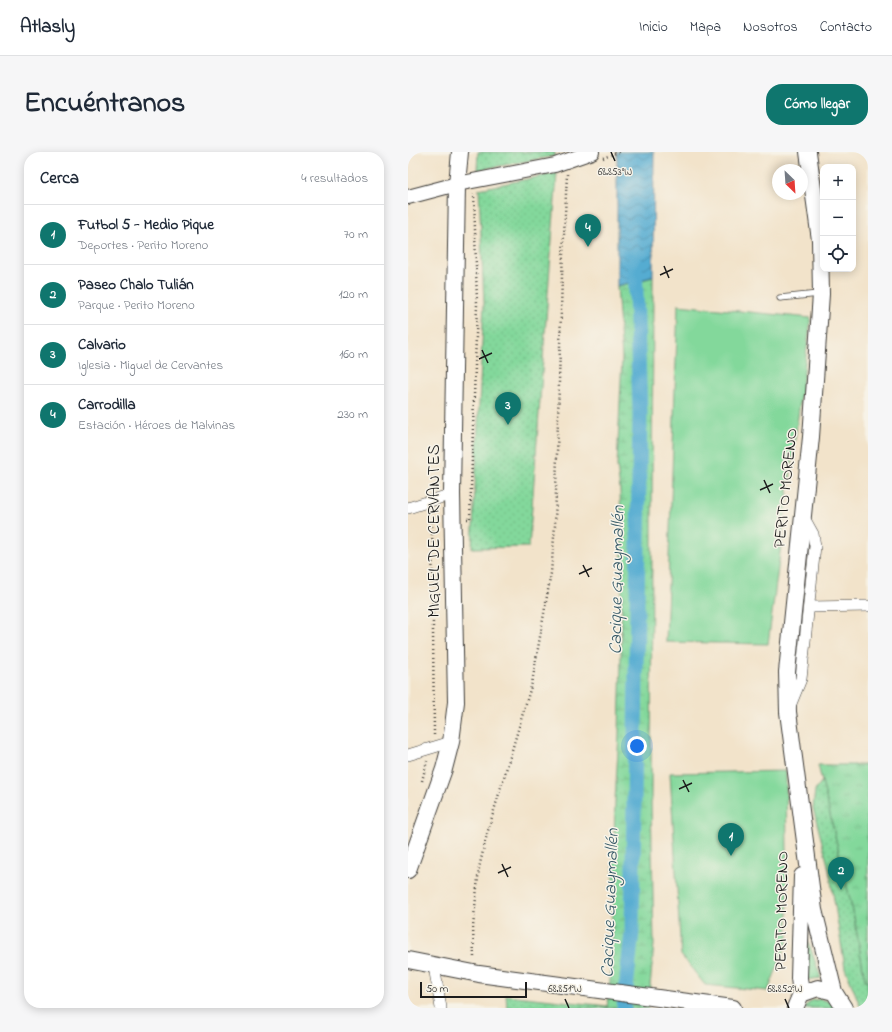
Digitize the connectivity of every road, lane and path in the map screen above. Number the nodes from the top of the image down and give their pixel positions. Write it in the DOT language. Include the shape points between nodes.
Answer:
graph roads {
  1 [pos="460,152"];
  2 [pos="808,152"];
  3 [pos="580,155"];
  4 [pos="457,184"];
  5 [pos="408,198"];
  6 [pos="821,294"];
  7 [pos="780,298"];
  8 [pos="452,494"];
  9 [pos="408,508"];
  10 [pos="803,516"];
  11 [pos="868,606"];
  12 [pos="810,607"];
  13 [pos="788,712"];
  14 [pos="451,742"];
  15 [pos="408,755"];
  16 [pos="803,828"];
  17 [pos="408,870"];
  18 [pos="474,957"];
  19 [pos="408,960"];
  20 [pos="434,966"];
  21 [pos="834,992"];
  22 [pos="798,1001"];
  23 [pos="441,1008"];
  24 [pos="733,1008"];
  25 [pos="844,1008"];
  1 -- 4 [label="main road, MIGUEL DE CERVANTES"];
  2 -- 6 [label="main road, PERITO MORENO" via="820,240"];
  3 -- 4 [label="street"];
  3 -- 18 [label="path" via="562,275 555,526 551,573 532,683 479,868 473,927"];
  4 -- 5 [label="street"];
  4 -- 8 [label="main road, MIGUEL DE CERVANTES"];
  6 -- 7 [label="lane"];
  6 -- 10 [label="main road, PERITO MORENO"];
  8 -- 9 [label="street"];
  8 -- 14 [label="main road, MIGUEL DE CERVANTES" via="456,702"];
  10 -- 12 [label="street" via="814,534 815,546"];
  10 -- 13 [label="main road, PERITO MORENO" via="787,672"];
  11 -- 12 [label="street"];
  12 -- 13 [label="street" via="801,679"];
  13 -- 16 [label="main road, PERITO MORENO"];
  14 -- 15 [label="street"];
  14 -- 17 [label="main road, MIGUEL DE CERVANTES"];
  16 -- 21 [label="main road, PERITO MORENO" via="814,910"];
  16 -- 22 [label="main road, PERITO MORENO"];
  19 -- 20 [label="main road"];
  20 -- 23 [label="street"];
  20 -- 24 [label="main road"];
  21 -- 22 [label="main road" via="818,988"];
  21 -- 25 [label="main road, PERITO MORENO"];
}
